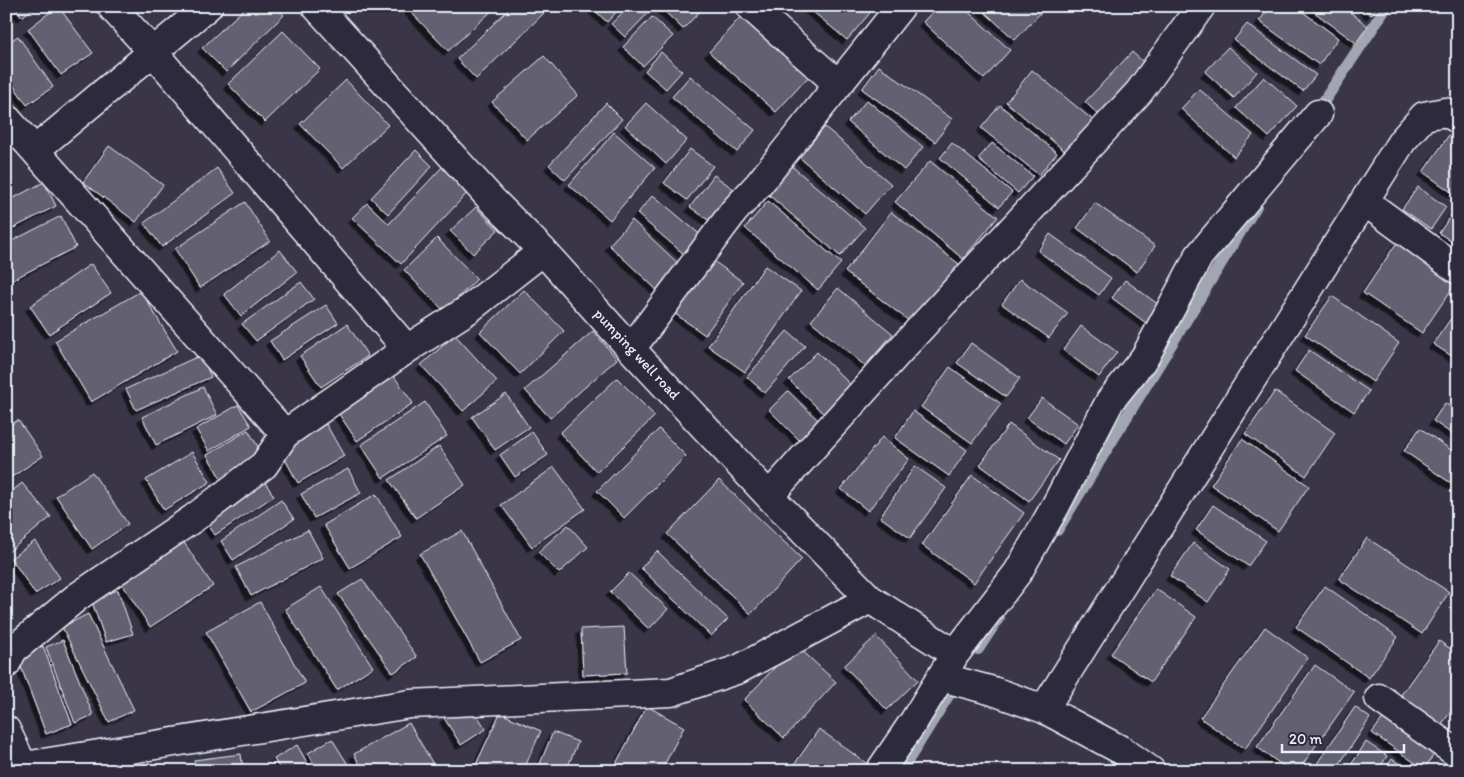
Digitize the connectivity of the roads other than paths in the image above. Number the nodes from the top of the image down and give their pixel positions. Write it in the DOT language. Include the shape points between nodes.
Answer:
graph roads {
  1 [pos="111,6"];
  2 [pos="208,6"];
  3 [pos="316,6"];
  4 [pos="750,6"];
  5 [pos="901,6"];
  6 [pos="1201,6"];
  7 [pos="154,52"];
  8 [pos="838,84"];
  9 [pos="1318,114"];
  10 [pos="1458,119"];
  11 [pos="9,129"];
  12 [pos="35,150"];
  13 [pos="1364,201"];
  14 [pos="543,251"];
  15 [pos="1458,270"];
  16 [pos="407,349"];
  17 [pos="631,349"];
  18 [pos="285,434"];
  19 [pos="770,496"];
  20 [pos="870,599"];
  21 [pos="6,664"];
  22 [pos="948,670"];
  23 [pos="1379,698"];
  24 [pos="1044,709"];
  25 [pos="6,730"];
  26 [pos="1458,754"];
  27 [pos="15,768"];
  28 [pos="880,771"];
  29 [pos="1151,771"];
  1 -- 7 [label="street"];
  2 -- 7 [label="street"];
  3 -- 14 [label="street, pumping well road" via="492,200"];
  4 -- 8 [label="street"];
  5 -- 8 [label="street"];
  6 -- 19 [label="street" via="1139,92"];
  7 -- 12 [label="street"];
  7 -- 16 [label="street"];
  8 -- 17 [label="street" via="734,211"];
  9 -- 22 [label="street" via="1200,256 1145,357 1110,401 1018,572"];
  10 -- 13 [label="street" via="1445,112 1424,116 1402,142"];
  11 -- 12 [label="street"];
  12 -- 18 [label="street"];
  13 -- 15 [label="street"];
  13 -- 24 [label="street"];
  14 -- 16 [label="street" via="469,309"];
  14 -- 17 [label="street, pumping well road"];
  16 -- 18 [label="street"];
  17 -- 19 [label="street, pumping well road"];
  18 -- 21 [label="street" via="264,465 194,518 77,597 13,650"];
  19 -- 20 [label="street, pumping well road"];
  20 -- 22 [label="street, pumping well road"];
  20 -- 27 [label="street" via="739,669 671,692 410,704"];
  22 -- 24 [label="street" via="993,691"];
  22 -- 28 [label="street"];
  23 -- 26 [label="street"];
  24 -- 29 [label="street"];
  25 -- 27 [label="street"];
}
